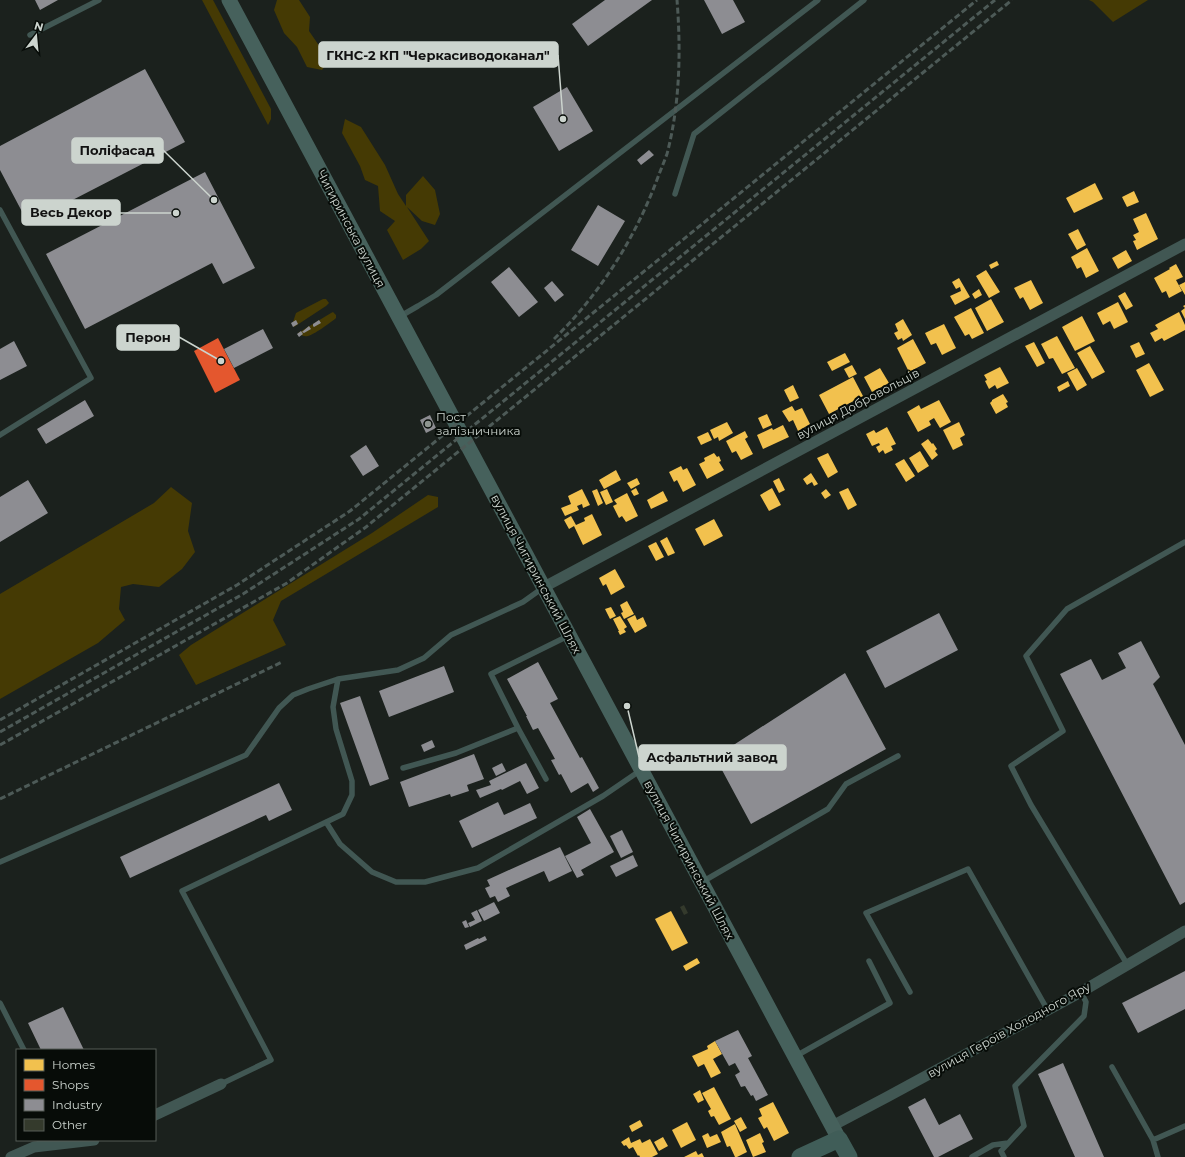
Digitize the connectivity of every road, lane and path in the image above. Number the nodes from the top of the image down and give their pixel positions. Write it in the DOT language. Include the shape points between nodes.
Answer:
graph roads {
  1 [pos="99,0"];
  2 [pos="228,0"];
  3 [pos="818,0"];
  4 [pos="864,0"];
  5 [pos="30,35"];
  6 [pos="675,194"];
  7 [pos="0,210"];
  8 [pos="1185,244"];
  9 [pos="398,317"];
  10 [pos="0,435"];
  11 [pos="473,457"];
  12 [pos="1185,542"];
  13 [pos="544,587"];
  14 [pos="569,636"];
  15 [pos="338,679"];
  16 [pos="518,728"];
  17 [pos="898,756"];
  18 [pos="403,768"];
  19 [pos="641,770"];
  20 [pos="546,779"];
  21 [pos="326,822"];
  22 [pos="0,862"];
  23 [pos="701,882"];
  24 [pos="1185,931"];
  25 [pos="869,961"];
  26 [pos="1127,964"];
  27 [pos="910,992"];
  28 [pos="1080,992"];
  29 [pos="0,1002"];
  30 [pos="1047,1009"];
  31 [pos="24,1049"];
  32 [pos="795,1057"];
  33 [pos="1112,1067"];
  34 [pos="221,1084"];
  35 [pos="156,1115"];
  36 [pos="1185,1126"];
  37 [pos="835,1132"];
  38 [pos="1153,1140"];
  39 [pos="72,1141"];
  40 [pos="1008,1143"];
  41 [pos="11,1157"];
  42 [pos="800,1157"];
  43 [pos="849,1157"];
  44 [pos="972,1157"];
  45 [pos="1004,1157"];
  46 [pos="1158,1157"];
  1 -- 5 [label="lane"];
  2 -- 9 [label="main road, Чигиринська вулиця"];
  3 -- 9 [label="lane" via="436,295"];
  4 -- 6 [label="lane" via="694,134"];
  7 -- 10 [label="lane" via="91,378"];
  8 -- 13 [label="street, вулиця Добровольців"];
  9 -- 11 [label="main road, Чигиринська вулиця"];
  11 -- 13 [label="main road, вулиця Чигиринський Шлях"];
  12 -- 26 [label="lane" via="1067,609 1026,656 1062,731 1011,766 1031,805"];
  13 -- 14 [label="main road, вулиця Чигиринський Шлях"];
  13 -- 15 [label="lane" via="523,602 450,635 424,658 398,670"];
  14 -- 16 [label="lane" via="491,674"];
  14 -- 19 [label="main road, вулиця Чигиринський Шлях"];
  15 -- 21 [label="lane" via="333,707 336,729 352,781 352,795 343,814"];
  15 -- 22 [label="lane" via="294,695 279,708 246,755"];
  16 -- 18 [label="lane" via="456,753"];
  16 -- 20 [label="lane"];
  17 -- 23 [label="lane" via="846,784 828,809"];
  19 -- 21 [label="lane" via="603,796 478,868 425,882 396,882 372,872 340,844"];
  19 -- 23 [label="main road, вулиця Чигиринський Шлях"];
  21 -- 34 [label="lane" via="182,891 271,1060"];
  23 -- 32 [label="main road, вулиця Чигиринський Шлях"];
  24 -- 26 [label="street, вулиця Героїв Холодного Яру"];
  25 -- 32 [label="lane" via="890,1003"];
  26 -- 28 [label="street, вулиця Героїв Холодного Яру"];
  27 -- 30 [label="lane" via="866,913 968,869"];
  28 -- 30 [label="street, вулиця Героїв Холодного Яру"];
  28 -- 40 [label="lane" via="1086,1002 1084,1016 1015,1086 1024,1126"];
  29 -- 31 [label="lane"];
  30 -- 37 [label="street, вулиця Героїв Холодного Яру" via="887,1097"];
  32 -- 37 [label="main road, вулиця Чигиринський Шлях"];
  33 -- 38 [label="lane"];
  34 -- 35 [label="street"];
  36 -- 38 [label="lane"];
  37 -- 42 [label="main road, вулиця Героїв Холодного Яру"];
  37 -- 43 [label="main road, вулиця Чигиринський Шлях"];
  38 -- 46 [label="lane"];
  39 -- 41 [label="street" via="34,1147"];
  40 -- 44 [label="lane" via="993,1145"];
  40 -- 45 [label="lane" via="1001,1151"];
}
